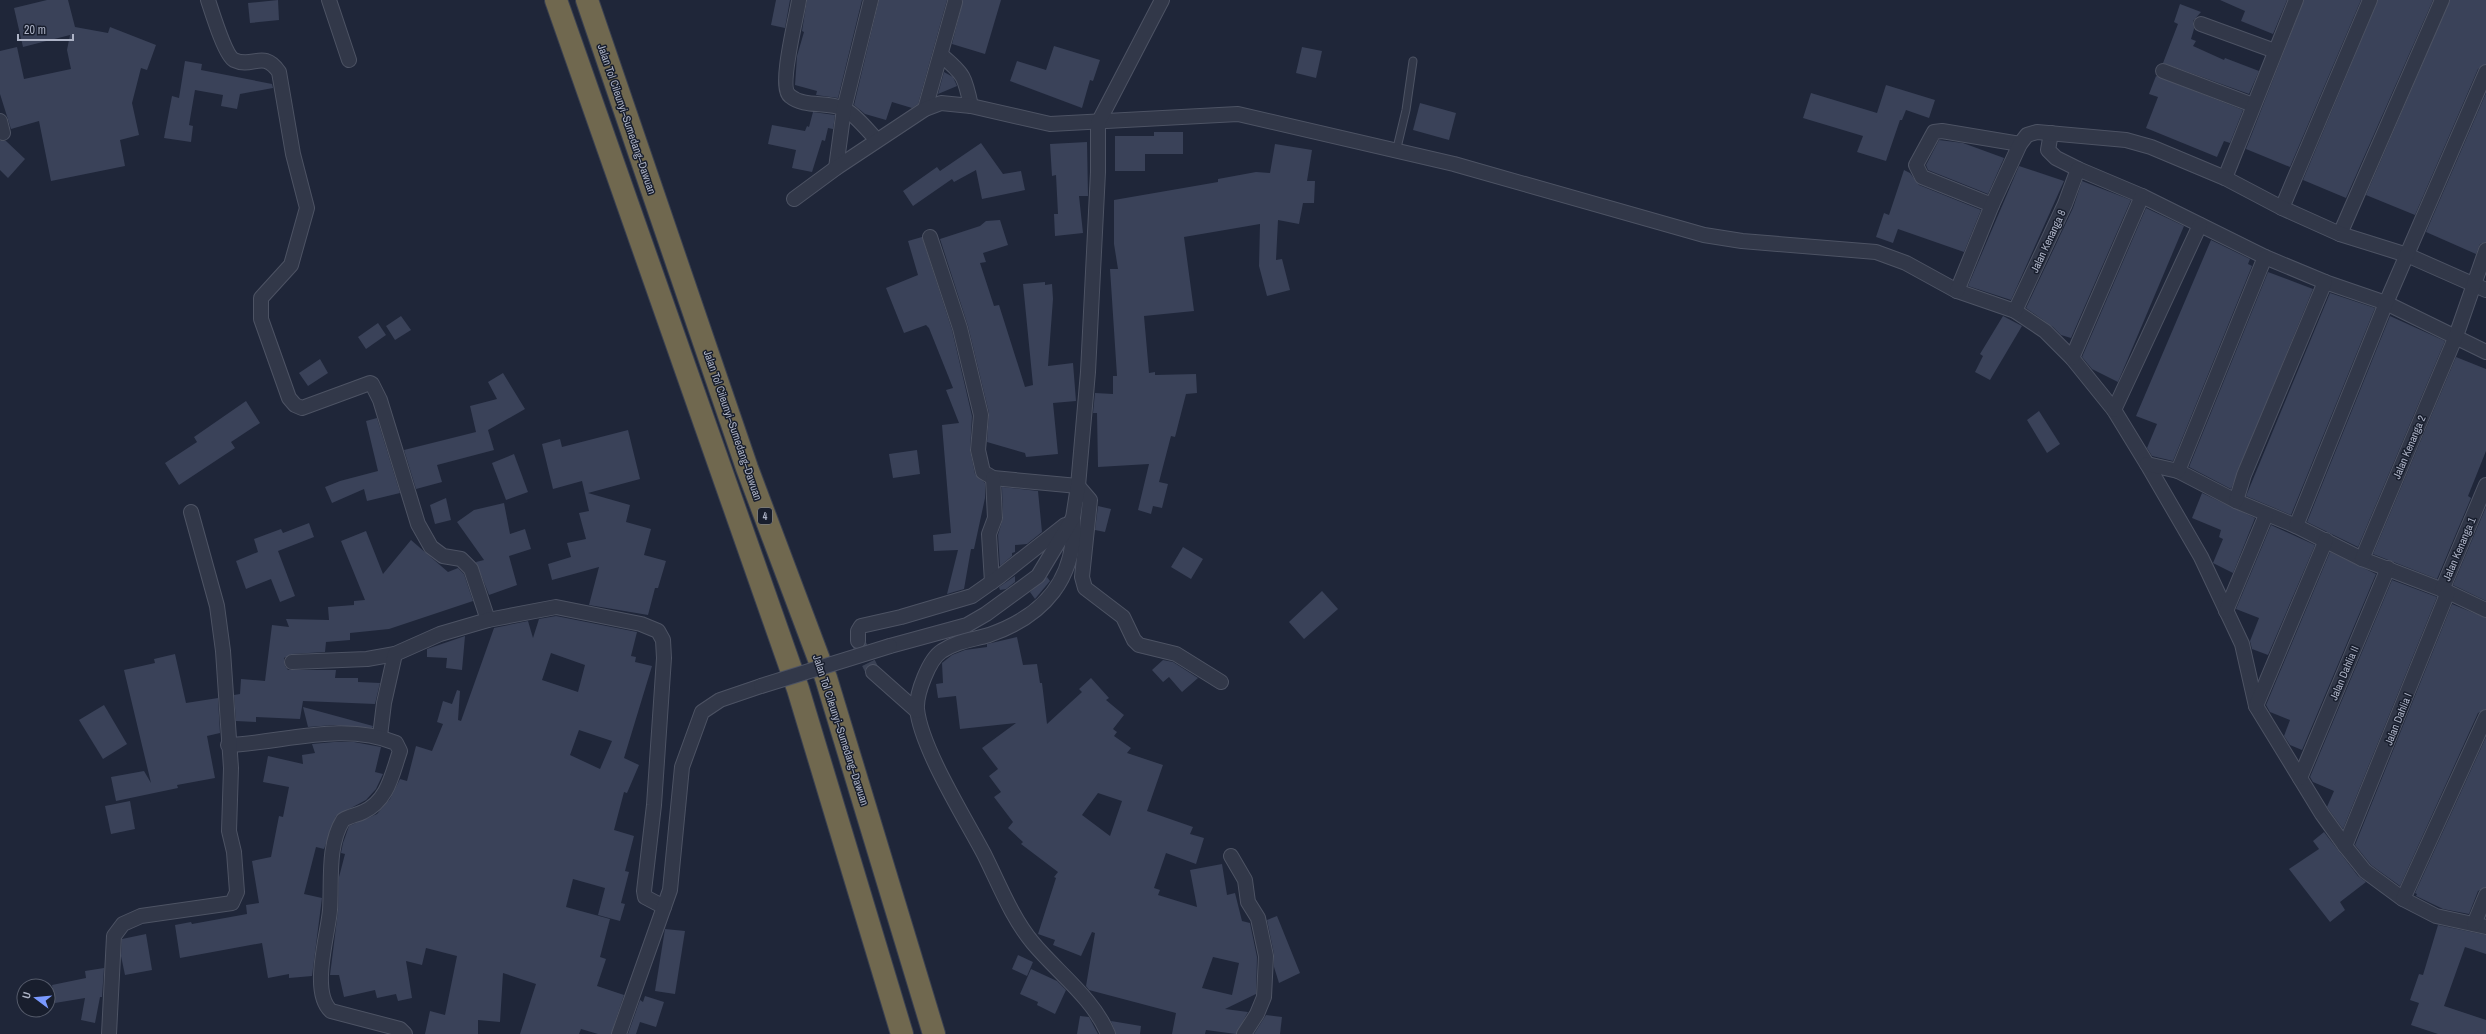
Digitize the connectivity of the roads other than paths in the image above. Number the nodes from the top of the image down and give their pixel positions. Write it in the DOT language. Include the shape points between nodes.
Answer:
graph roads {
  1 [pos="208,0"];
  2 [pos="329,0"];
  3 [pos="556,0"];
  4 [pos="587,0"];
  5 [pos="799,0"];
  6 [pos="871,0"];
  7 [pos="1162,0"];
  8 [pos="2296,0"];
  9 [pos="2370,0"];
  10 [pos="2442,0"];
  11 [pos="955,2"];
  12 [pos="2202,24"];
  13 [pos="2275,51"];
  14 [pos="941,55"];
  15 [pos="349,60"];
  16 [pos="1412,61"];
  17 [pos="2163,71"];
  18 [pos="2486,72"];
  19 [pos="2253,105"];
  20 [pos="971,106"];
  21 [pos="844,108"];
  22 [pos="925,109"];
  23 [pos="1098,123"];
  24 [pos="2051,133"];
  25 [pos="877,140"];
  26 [pos="2020,144"];
  27 [pos="1396,152"];
  28 [pos="836,168"];
  29 [pos="2078,169"];
  30 [pos="2225,178"];
  31 [pos="2142,196"];
  32 [pos="794,199"];
  33 [pos="1992,205"];
  34 [pos="2282,208"];
  35 [pos="2200,225"];
  36 [pos="2340,234"];
  37 [pos="930,237"];
  38 [pos="2486,250"];
  39 [pos="2407,255"];
  40 [pos="2264,257"];
  41 [pos="2325,282"];
  42 [pos="2472,284"];
  43 [pos="2486,290"];
  44 [pos="1957,291"];
  45 [pos="2386,303"];
  46 [pos="2015,311"];
  47 [pos="2456,336"];
  48 [pos="2486,352"];
  49 [pos="2072,358"];
  50 [pos="2114,410"];
  51 [pos="2147,464"];
  52 [pos="2178,471"];
  53 [pos="993,478"];
  54 [pos="2486,485"];
  55 [pos="1078,486"];
  56 [pos="2236,501"];
  57 [pos="190,512"];
  58 [pos="2266,515"];
  59 [pos="1073,518"];
  60 [pos="2296,526"];
  61 [pos="2326,540"];
  62 [pos="2362,559"];
  63 [pos="2388,568"];
  64 [pos="992,582"];
  65 [pos="2445,591"];
  66 [pos="2486,610"];
  67 [pos="2226,611"];
  68 [pos="488,620"];
  69 [pos="858,641"];
  70 [pos="395,654"];
  71 [pos="292,662"];
  72 [pos="873,672"];
  73 [pos="1221,682"];
  74 [pos="2256,706"];
  75 [pos="917,711"];
  76 [pos="2486,716"];
  77 [pos="380,736"];
  78 [pos="228,745"];
  79 [pos="2300,778"];
  80 [pos="654,805"];
  81 [pos="677,806"];
  82 [pos="2345,846"];
  83 [pos="1231,856"];
  84 [pos="2486,895"];
  85 [pos="2403,898"];
  86 [pos="664,907"];
  87 [pos="2480,926"];
  88 [pos="110,1034"];
  89 [pos="405,1034"];
  90 [pos="619,1034"];
  91 [pos="902,1034"];
  92 [pos="934,1034"];
  93 [pos="1108,1034"];
  94 [pos="1244,1034"];
  1 -- 68 [label="street" via="228,52 234,60 243,62 262,59 272,62 279,72 293,154 306,208 291,266 261,298 260,306 261,319 289,398 294,405 302,408 372,384 380,400 418,524 431,547 443,556 461,559 471,569"];
  2 -- 15 [label="street"];
  3 -- 91 [label="highway" via="798,689"];
  4 -- 92 [label="highway, Jalan Tol Cileunyi–Sumedang–Dawuan / 4" via="747,468 826,678"];
  5 -- 21 [label="street" via="786,75 786,90 790,96 803,101"];
  6 -- 21 [label="street"];
  7 -- 23 [label="street"];
  8 -- 13 [label="street"];
  9 -- 34 [label="street"];
  10 -- 36 [label="street"];
  11 -- 14 [label="street"];
  12 -- 13 [label="street"];
  13 -- 19 [label="street"];
  14 -- 20 [label="street" via="961,72 967,85"];
  14 -- 22 [label="street"];
  16 -- 27 [label="lane" via="1406,110"];
  17 -- 19 [label="street"];
  18 -- 39 [label="street"];
  19 -- 30 [label="street"];
  20 -- 22 [label="street" via="941,104"];
  20 -- 23 [label="street" via="1050,124"];
  21 -- 25 [label="street"];
  21 -- 28 [label="street"];
  22 -- 25 [label="street"];
  23 -- 27 [label="street" via="1238,114"];
  23 -- 55 [label="street" via="1088,372"];
  24 -- 26 [label="street" via="2037,132 2027,135"];
  24 -- 29 [label="street" via="2048,150 2056,158"];
  24 -- 30 [label="street" via="2126,140 2151,147"];
  25 -- 28 [label="street"];
  26 -- 33 [label="street"];
  26 -- 33 [label="street" via="1942,131 1934,132 1917,161 1916,165 1922,177"];
  27 -- 44 [label="street" via="1454,164 1704,235 1742,241 1876,252 1906,263"];
  28 -- 32 [label="street"];
  29 -- 31 [label="street"];
  29 -- 46 [label="street, Jalan Kenanga 8" via="2066,204"];
  30 -- 34 [label="street"];
  31 -- 35 [label="street"];
  31 -- 49 [label="street"];
  33 -- 44 [label="street"];
  34 -- 36 [label="street"];
  35 -- 40 [label="street"];
  35 -- 50 [label="street"];
  36 -- 39 [label="street"];
  37 -- 53 [label="street" via="960,328 981,415 978,450 982,472"];
  38 -- 42 [label="street, Jalan Kenanga 2"];
  39 -- 42 [label="street"];
  39 -- 45 [label="street"];
  40 -- 41 [label="street"];
  40 -- 52 [label="street"];
  41 -- 45 [label="street"];
  41 -- 56 [label="street" via="2244,475"];
  42 -- 43 [label="street"];
  42 -- 47 [label="street, Jalan Kenanga 2"];
  44 -- 46 [label="street"];
  45 -- 47 [label="street"];
  45 -- 60 [label="street"];
  46 -- 49 [label="street" via="2045,332"];
  47 -- 48 [label="street"];
  47 -- 62 [label="street, Jalan Kenanga 2"];
  49 -- 50 [label="street"];
  50 -- 51 [label="street"];
  51 -- 52 [label="street"];
  51 -- 67 [label="street" via="2201,557"];
  52 -- 56 [label="street"];
  53 -- 55 [label="street"];
  53 -- 64 [label="street" via="995,518 989,534"];
  54 -- 65 [label="street, Jalan Kenanga 1"];
  55 -- 59 [label="street"];
  55 -- 73 [label="street" via="1090,500 1082,577 1085,588 1123,617 1139,645 1176,654"];
  56 -- 58 [label="street"];
  57 -- 78 [label="street" via="217,606 223,651"];
  58 -- 60 [label="street"];
  58 -- 67 [label="street"];
  59 -- 64 [label="street"];
  59 -- 75 [label="street" via="1071,559 1065,574 1048,600 1034,612 1004,629 953,644 938,654 917,697"];
  59 -- 81 [label="street, bridge" via="1038,576 967,625 761,686 720,700 702,712 682,767"];
  60 -- 61 [label="street"];
  61 -- 62 [label="street"];
  61 -- 74 [label="street"];
  62 -- 63 [label="street"];
  63 -- 65 [label="street"];
  63 -- 79 [label="street, Jalan Dahlia II"];
  64 -- 69 [label="street" via="972,596 861,626"];
  65 -- 66 [label="street"];
  65 -- 82 [label="street, Jalan Dahlia I"];
  67 -- 74 [label="street" via="2242,644"];
  68 -- 70 [label="street" via="440,634"];
  68 -- 80 [label="street" via="556,606 641,624 658,631 663,640 664,658"];
  70 -- 71 [label="street" via="367,659"];
  70 -- 77 [label="street" via="384,703"];
  72 -- 75 [label="street"];
  74 -- 79 [label="street"];
  75 -- 93 [label="street" via="927,742 945,780 1014,914 1033,943 1058,967 1102,1020"];
  76 -- 85 [label="street"];
  77 -- 78 [label="street" via="319,734 259,744"];
  77 -- 89 [label="street" via="396,743 400,751 387,789 377,803 343,820 338,831 331,867 330,911 321,979 326,1006 331,1011 400,1029"];
  78 -- 88 [label="street" via="231,768 229,831 234,852 237,892 232,903 141,916 123,924 114,936"];
  79 -- 82 [label="street"];
  80 -- 81 [label="street"];
  80 -- 86 [label="street" via="645,897"];
  81 -- 86 [label="street" via="670,890"];
  82 -- 85 [label="street" via="2365,871"];
  83 -- 94 [label="street" via="1245,880 1248,902 1258,918 1266,956 1264,997"];
  84 -- 87 [label="street"];
  85 -- 87 [label="street" via="2436,916"];
  86 -- 90 [label="street"];
}
